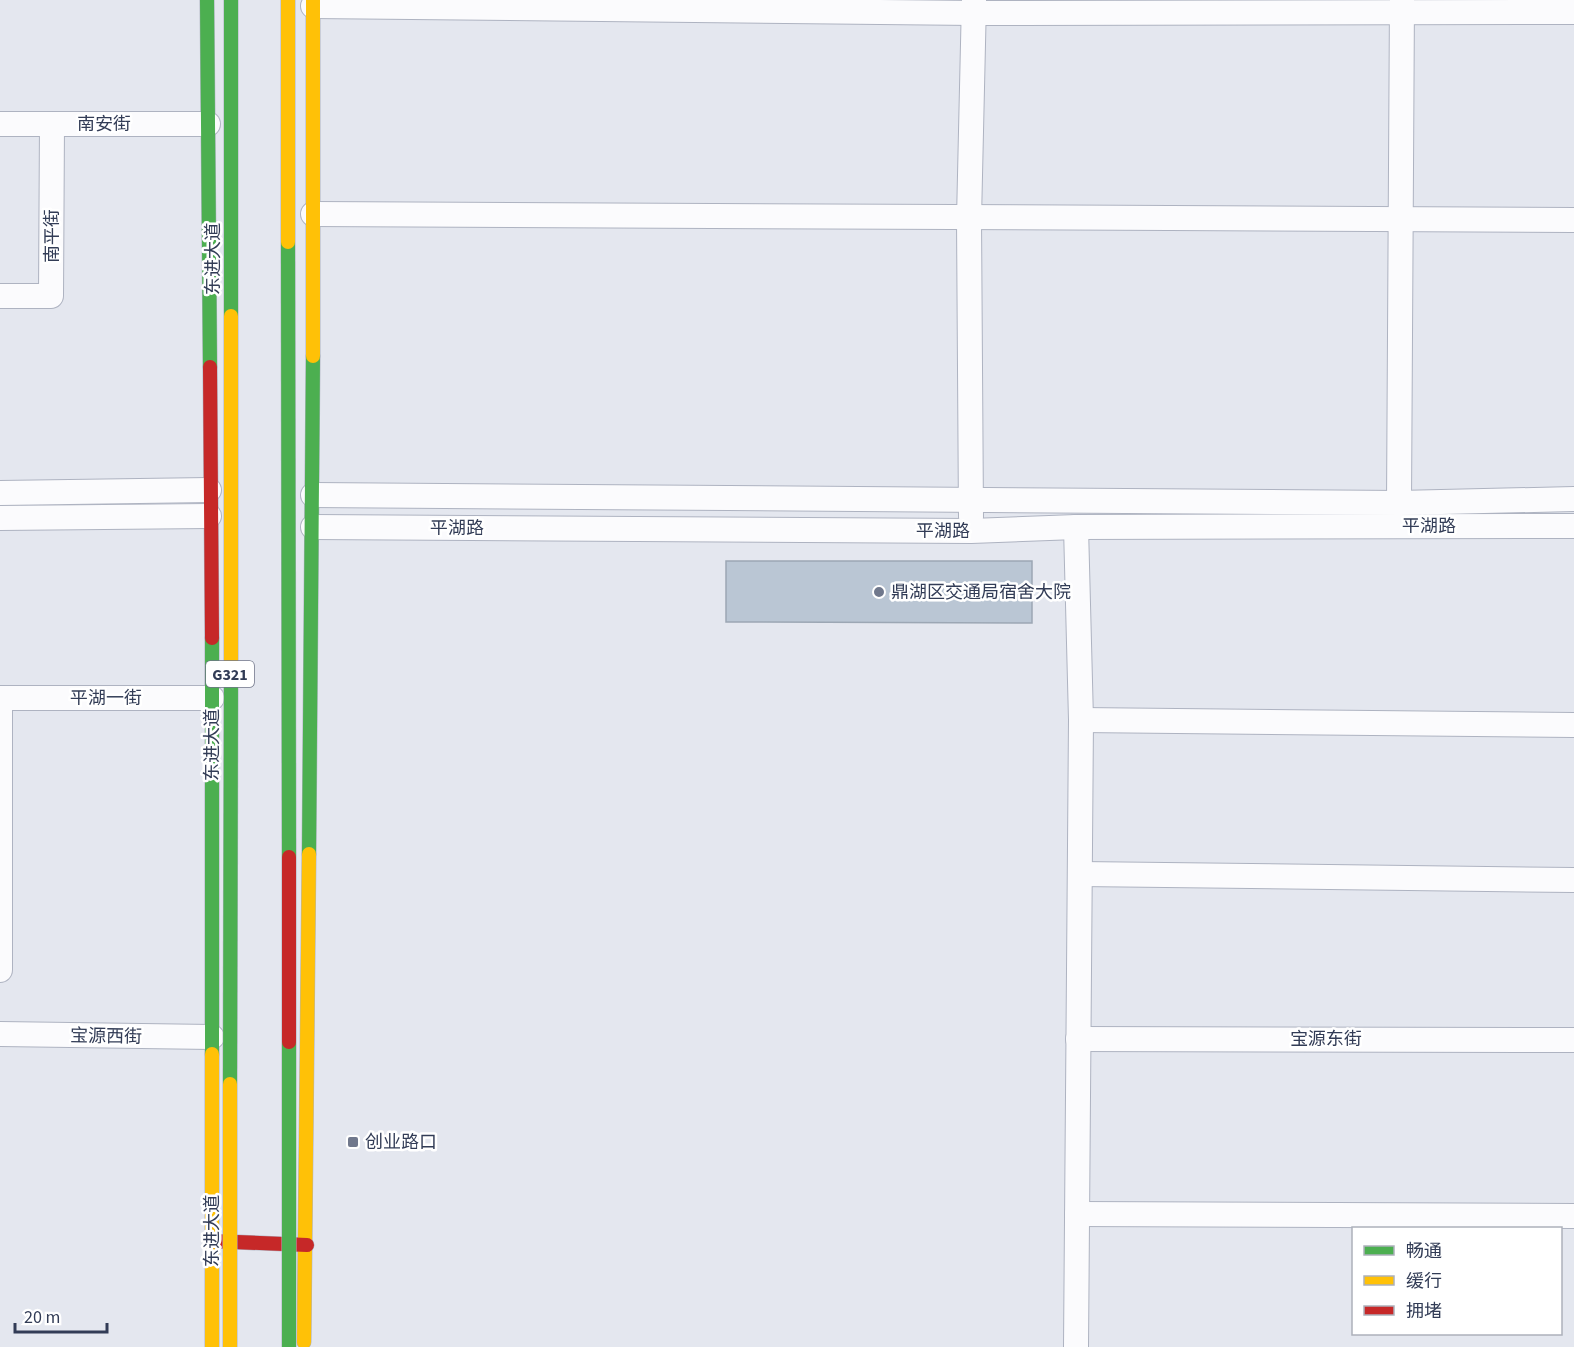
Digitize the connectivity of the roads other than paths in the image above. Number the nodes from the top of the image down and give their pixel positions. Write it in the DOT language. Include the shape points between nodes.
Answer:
graph roads {
  1 [pos="207,0"];
  2 [pos="231,0"];
  3 [pos="288,0"];
  4 [pos="313,3"];
  5 [pos="1402,6"];
  6 [pos="974,7"];
  7 [pos="1574,12"];
  8 [pos="0,124"];
  9 [pos="52,124"];
  10 [pos="208,124"];
  11 [pos="313,214"];
  12 [pos="969,219"];
  13 [pos="1401,219"];
  14 [pos="1574,220"];
  15 [pos="0,296"];
  16 [pos="209,490"];
  17 [pos="0,493"];
  18 [pos="313,495"];
  19 [pos="1574,499"];
  20 [pos="970,501"];
  21 [pos="1399,502"];
  22 [pos="209,516"];
  23 [pos="0,518"];
  24 [pos="1574,526"];
  25 [pos="313,527"];
  26 [pos="1076,527"];
  27 [pos="971,531"];
  28 [pos="0,698"];
  29 [pos="212,698"];
  30 [pos="1081,720"];
  31 [pos="1574,725"];
  32 [pos="0,855"];
  33 [pos="1080,874"];
  34 [pos="1574,880"];
  35 [pos="0,970"];
  36 [pos="0,1034"];
  37 [pos="212,1037"];
  38 [pos="1078,1039"];
  39 [pos="1574,1040"];
  40 [pos="1077,1214"];
  41 [pos="1574,1216"];
  42 [pos="211,1241"];
  43 [pos="307,1245"];
  44 [pos="212,1347"];
  45 [pos="230,1347"];
  46 [pos="289,1347"];
  47 [pos="304,1347"];
  48 [pos="1076,1347"];
  1 -- 10 [label="main road"];
  2 -- 45 [label="main road, 东进大道 / G321, bridge"];
  3 -- 46 [label="main road, bridge"];
  4 -- 6 [label="street"];
  4 -- 11 [label="main road"];
  5 -- 6 [label="street"];
  5 -- 7 [label="street"];
  5 -- 13 [label="street"];
  6 -- 12 [label="street"];
  8 -- 9 [label="street, 南安街"];
  9 -- 10 [label="street, 南安街"];
  9 -- 15 [label="street, 南平街" via="51,296"];
  10 -- 16 [label="main road"];
  11 -- 12 [label="street"];
  11 -- 18 [label="main road"];
  12 -- 13 [label="street"];
  12 -- 20 [label="street"];
  13 -- 14 [label="street"];
  13 -- 21 [label="street"];
  16 -- 17 [label="street"];
  16 -- 22 [label="main road"];
  18 -- 20 [label="street"];
  18 -- 25 [label="main road"];
  19 -- 21 [label="street"];
  20 -- 21 [label="street"];
  20 -- 27 [label="street"];
  22 -- 23 [label="street"];
  22 -- 29 [label="main road"];
  24 -- 26 [label="street, 平湖路"];
  25 -- 27 [label="street, 平湖路"];
  25 -- 43 [label="main road"];
  26 -- 27 [label="street, 平湖路"];
  26 -- 30 [label="street"];
  28 -- 29 [label="street, 平湖一街"];
  28 -- 32 [label="street"];
  29 -- 37 [label="main road"];
  30 -- 31 [label="street"];
  30 -- 33 [label="street"];
  32 -- 35 [label="street"];
  33 -- 34 [label="street"];
  33 -- 38 [label="street"];
  36 -- 37 [label="street, 宝源西街"];
  37 -- 42 [label="main road"];
  38 -- 39 [label="street, 宝源东街"];
  38 -- 40 [label="street"];
  40 -- 41 [label="street"];
  40 -- 48 [label="street"];
  42 -- 43 [label="main road"];
  42 -- 44 [label="main road"];
  43 -- 47 [label="main road"];
}
